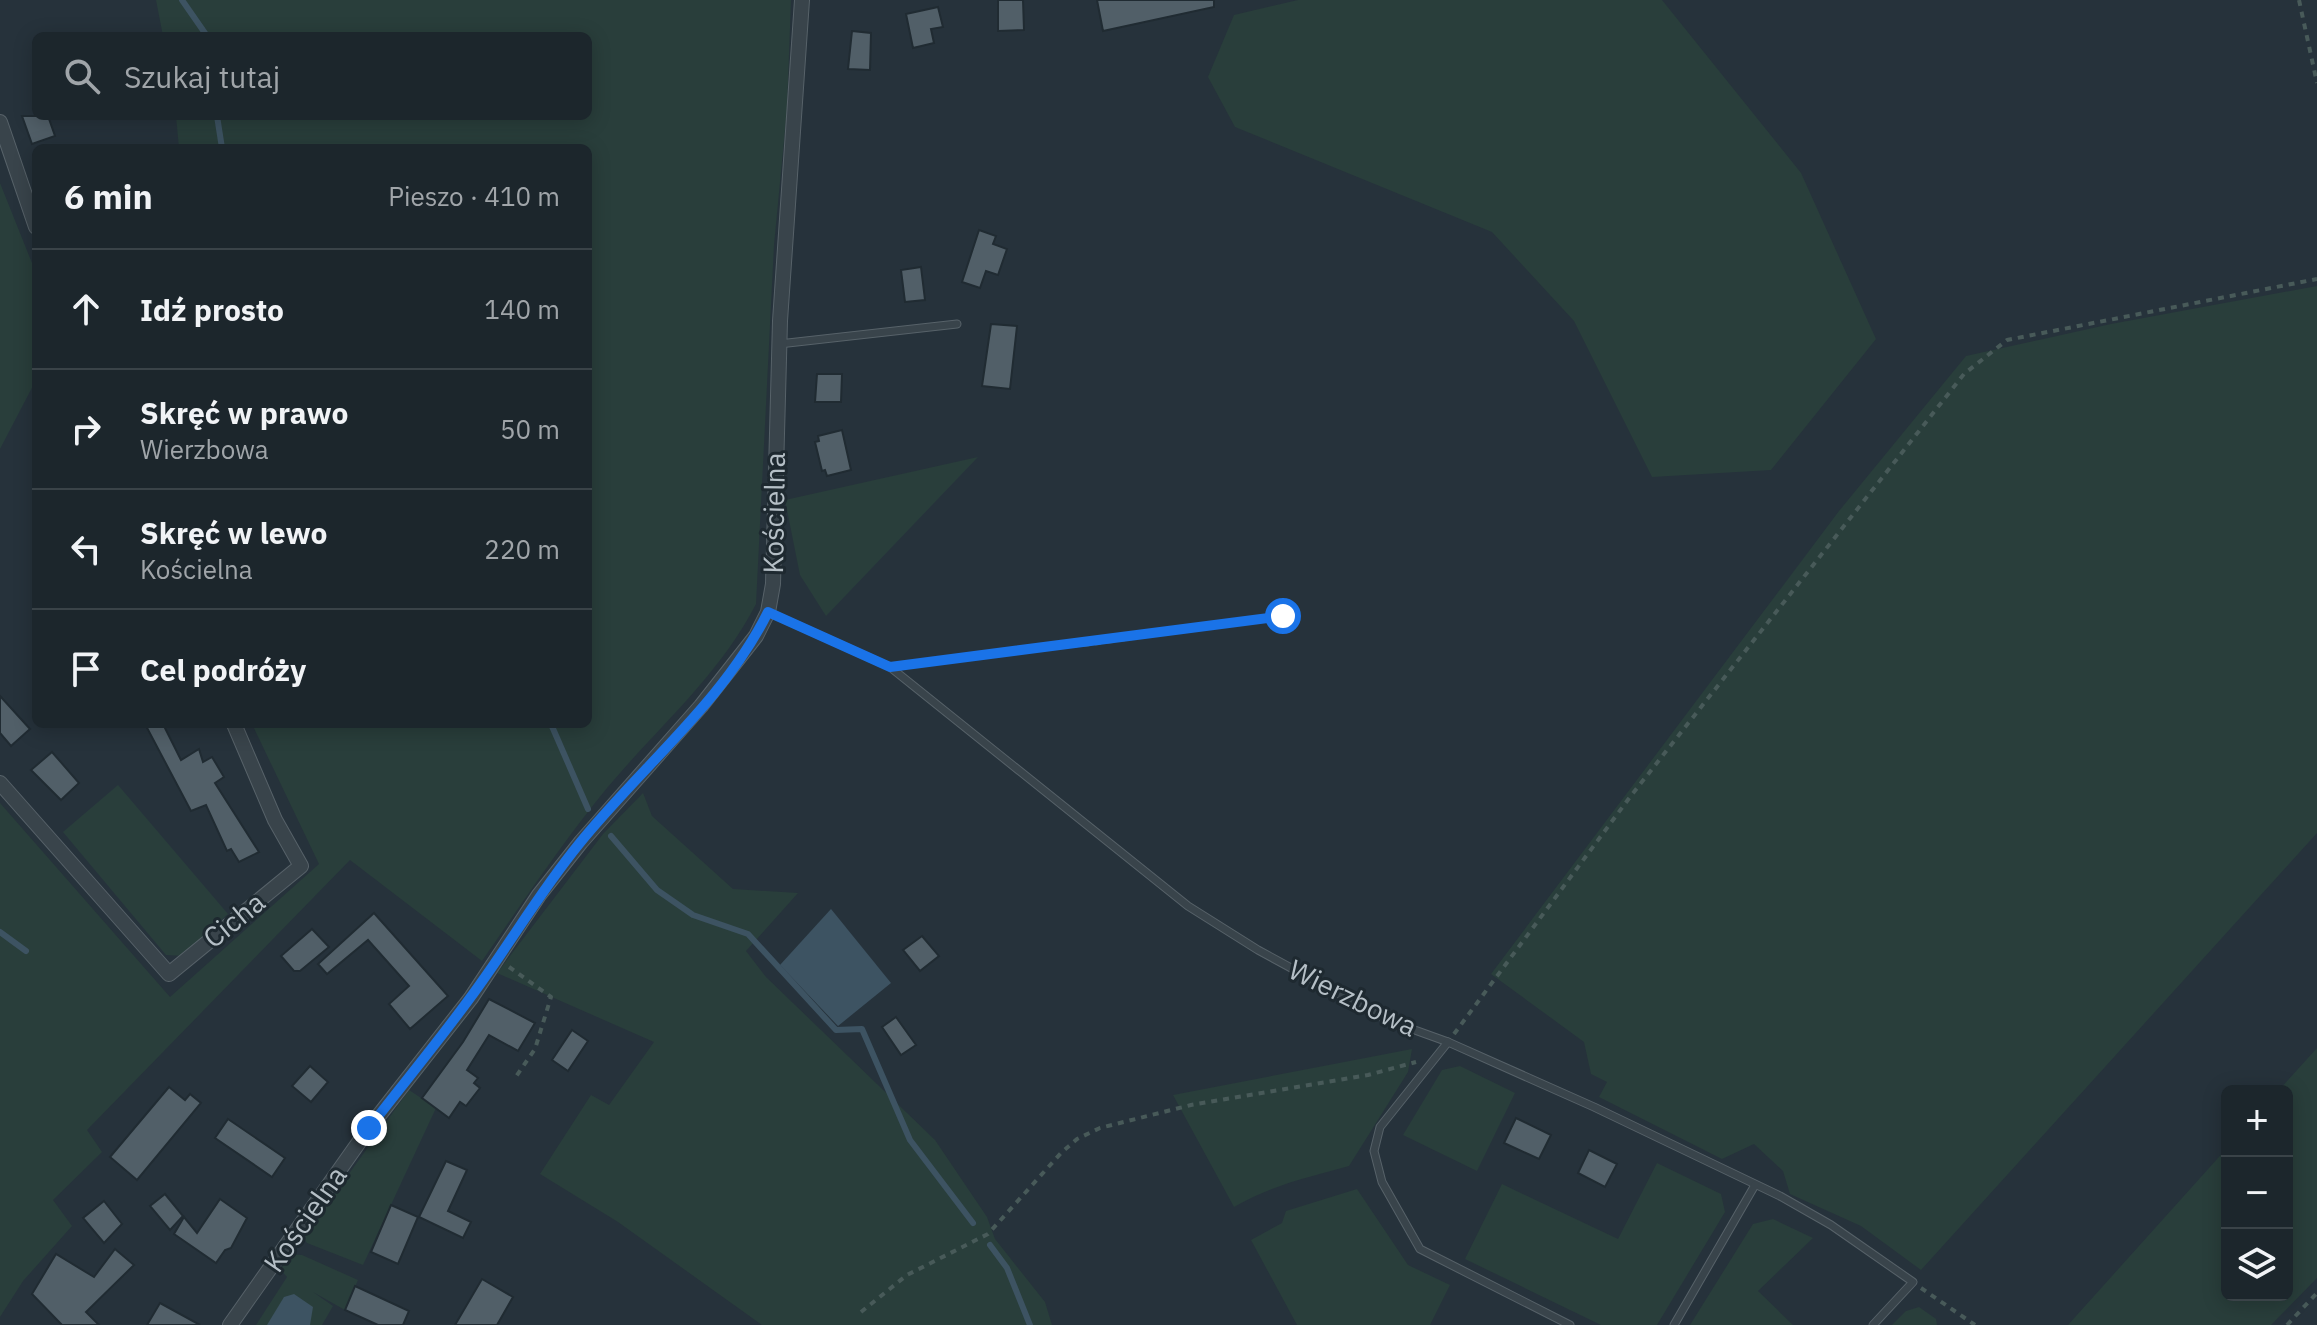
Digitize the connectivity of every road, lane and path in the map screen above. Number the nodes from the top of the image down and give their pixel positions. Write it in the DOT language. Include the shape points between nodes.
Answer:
graph roads {
  1 [pos="802,0"];
  2 [pos="2299,0"];
  3 [pos="2317,83"];
  4 [pos="0,122"];
  5 [pos="32,215"];
  6 [pos="2317,279"];
  7 [pos="957,324"];
  8 [pos="779,344"];
  9 [pos="768,612"];
  10 [pos="1283,616"];
  11 [pos="890,667"];
  12 [pos="236,728"];
  13 [pos="0,783"];
  14 [pos="497,958"];
  15 [pos="1448,1042"];
  16 [pos="1436,1057"];
  17 [pos="515,1078"];
  18 [pos="1755,1185"];
  19 [pos="1913,1282"];
  20 [pos="2317,1293"];
  21 [pos="861,1312"];
  22 [pos="230,1325"];
  23 [pos="1570,1325"];
  24 [pos="1674,1325"];
  25 [pos="1873,1325"];
  26 [pos="1975,1325"];
  27 [pos="2287,1325"];
  1 -- 8 [label="street, Kościelna"];
  2 -- 3 [label="path"];
  4 -- 5 [label="street"];
  6 -- 15 [label="path" via="2007,340 1964,374 1630,797"];
  7 -- 8 [label="lane"];
  8 -- 9 [label="street, Kościelna"];
  9 -- 11 [label="lane, Wierzbowa"];
  9 -- 14 [label="street, Kościelna" via="756,636 701,706 581,842"];
  10 -- 11 [label="path"];
  11 -- 15 [label="lane, Wierzbowa" via="1188,906 1321,986 1387,1020"];
  12 -- 13 [label="street, Cicha" via="301,866 169,974"];
  14 -- 17 [label="path" via="551,997 535,1049"];
  14 -- 22 [label="street, Kościelna"];
  15 -- 16 [label="lane"];
  15 -- 18 [label="lane, Wierzbowa"];
  16 -- 21 [label="path" via="1100,1128 1061,1153 988,1234 907,1275"];
  16 -- 23 [label="lane" via="1380,1127 1374,1151 1382,1182 1420,1249"];
  18 -- 19 [label="lane, Wierzbowa" via="1831,1225"];
  18 -- 24 [label="lane"];
  19 -- 25 [label="lane"];
  19 -- 26 [label="path"];
  20 -- 27 [label="path"];
}
